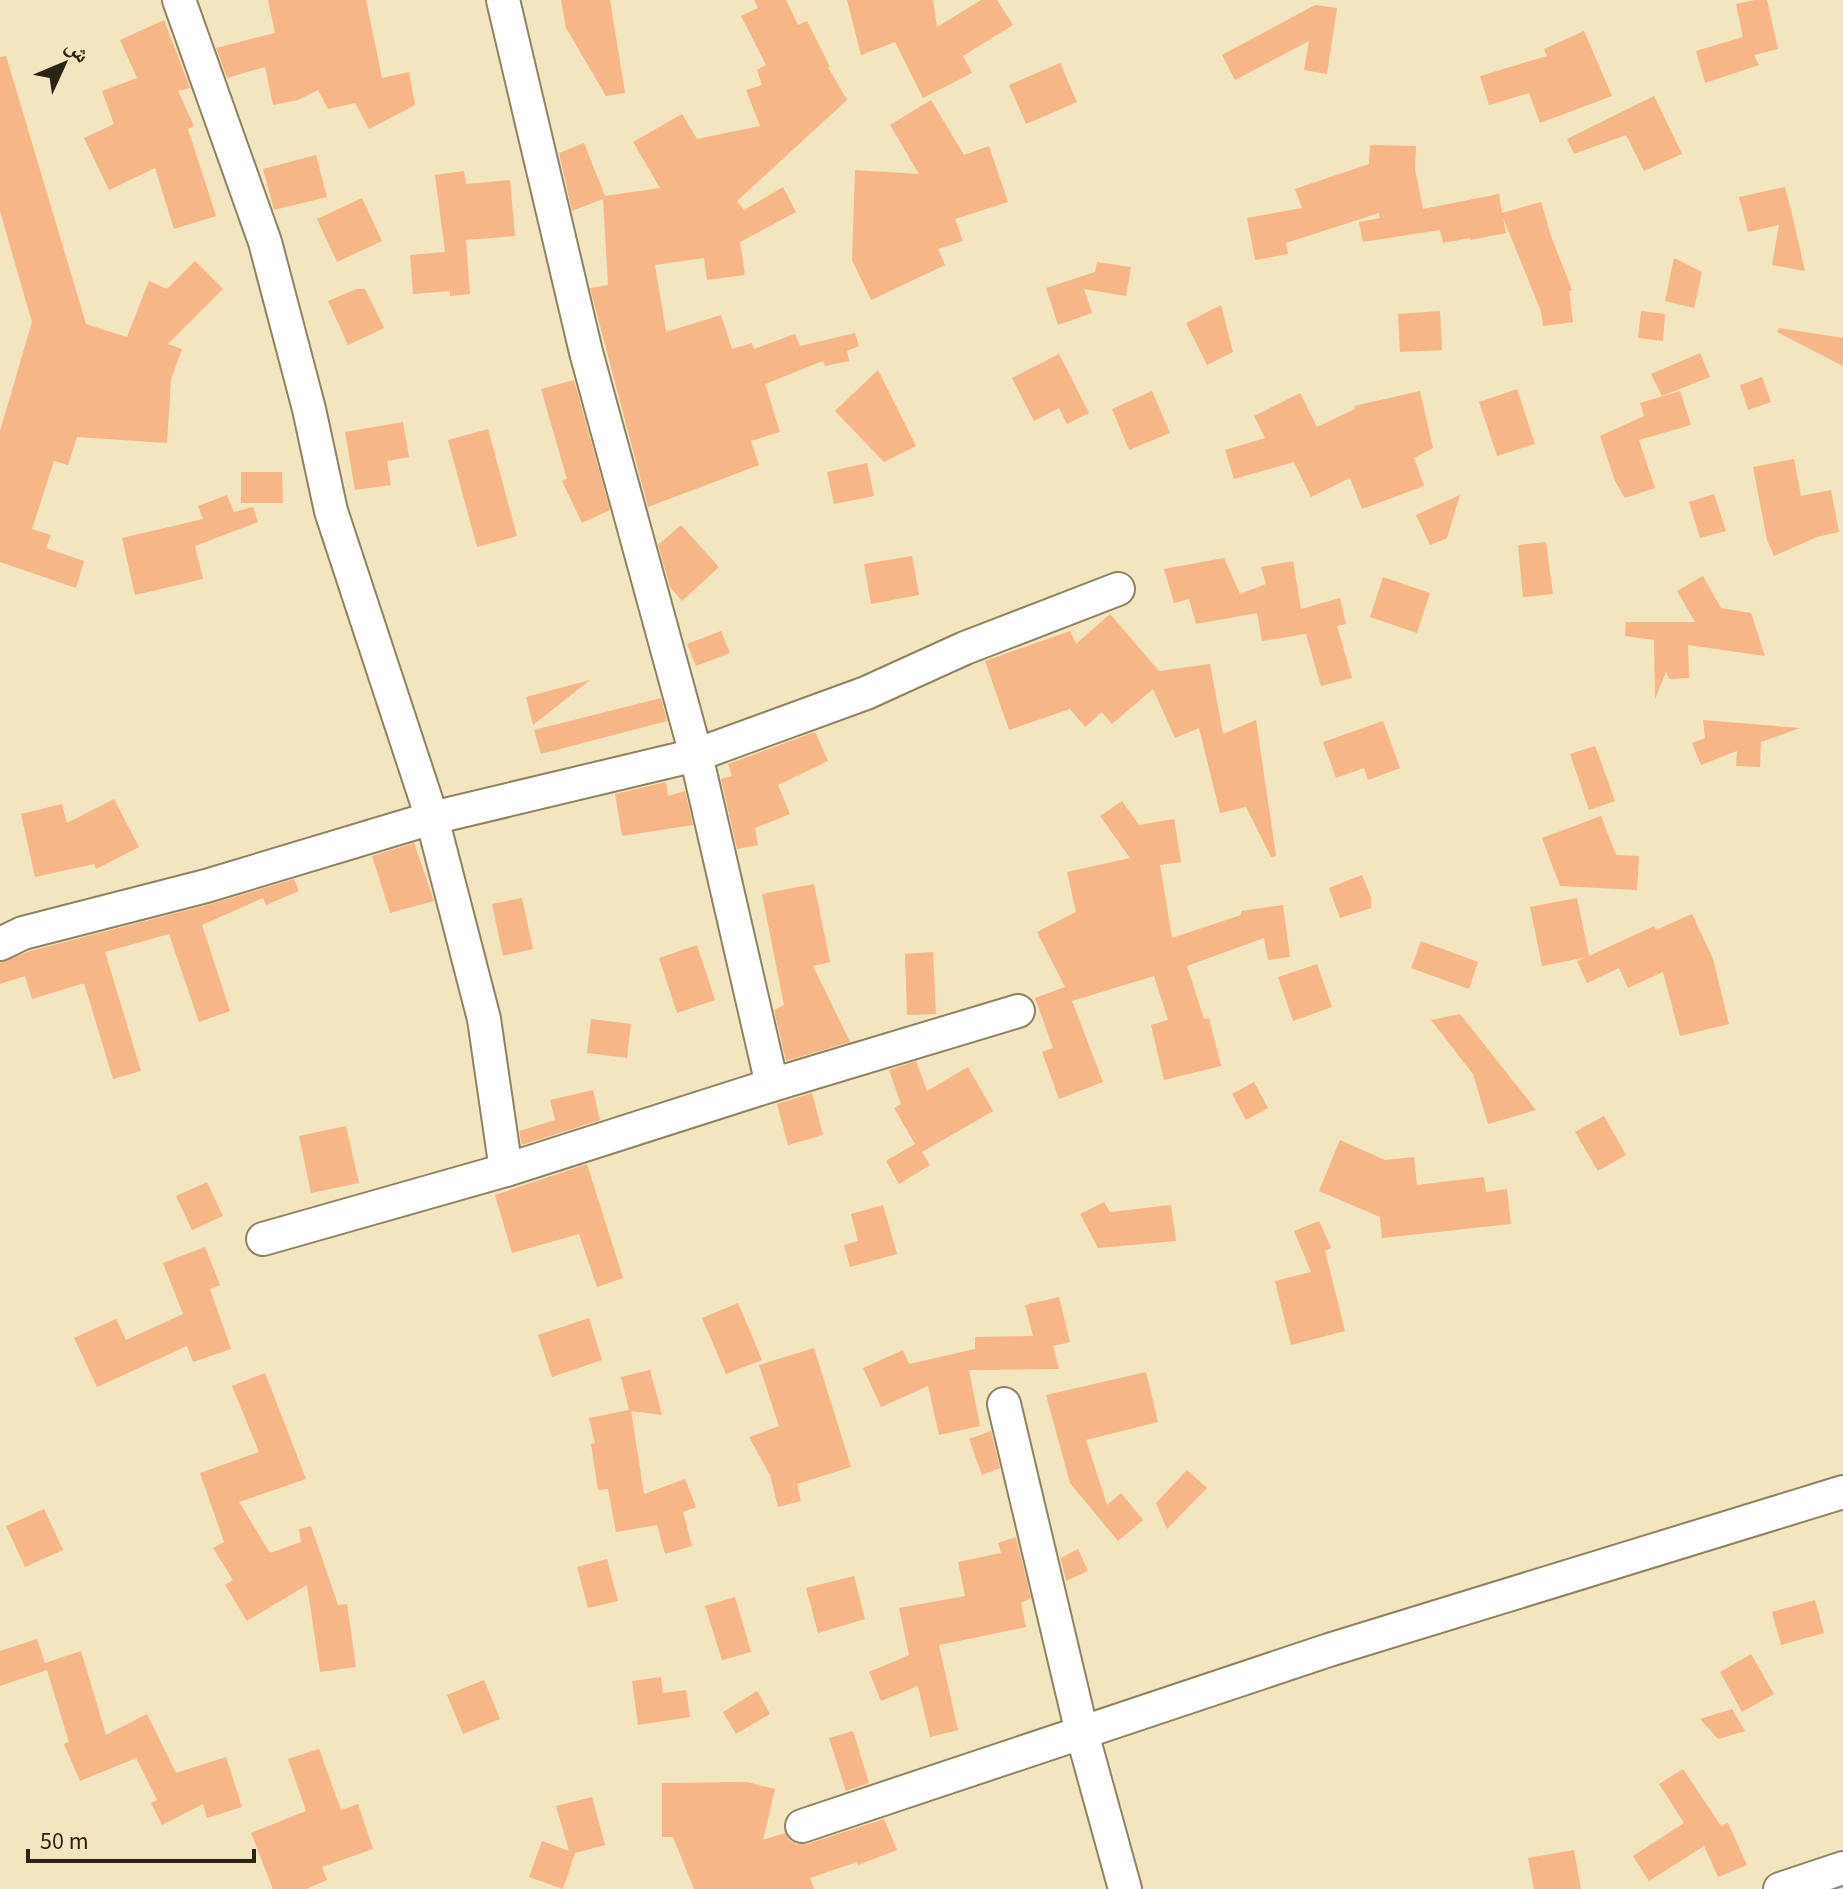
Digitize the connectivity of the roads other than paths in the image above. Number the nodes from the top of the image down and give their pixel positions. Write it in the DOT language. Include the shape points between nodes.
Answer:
graph roads {
  1 [pos="179,0"];
  2 [pos="503,0"];
  3 [pos="1118,589"];
  4 [pos="696,755"];
  5 [pos="432,818"];
  6 [pos="0,944"];
  7 [pos="1018,1011"];
  8 [pos="772,1085"];
  9 [pos="506,1170"];
  10 [pos="263,1239"];
  11 [pos="1004,1404"];
  12 [pos="1843,1492"];
  13 [pos="1082,1733"];
  14 [pos="802,1826"];
  15 [pos="1843,1868"];
  16 [pos="1125,1889"];
  17 [pos="1780,1889"];
  1 -- 5 [label="street" via="265,242 331,511"];
  2 -- 4 [label="street" via="586,352"];
  3 -- 4 [label="street" via="866,693"];
  4 -- 5 [label="street"];
  4 -- 8 [label="street"];
  5 -- 6 [label="street" via="206,886 23,933"];
  5 -- 9 [label="street" via="484,1019"];
  7 -- 8 [label="street"];
  8 -- 9 [label="street"];
  9 -- 10 [label="street"];
  11 -- 13 [label="street"];
  12 -- 13 [label="street" via="1329,1650"];
  13 -- 14 [label="street"];
  13 -- 16 [label="street"];
  15 -- 17 [label="street"];
}
